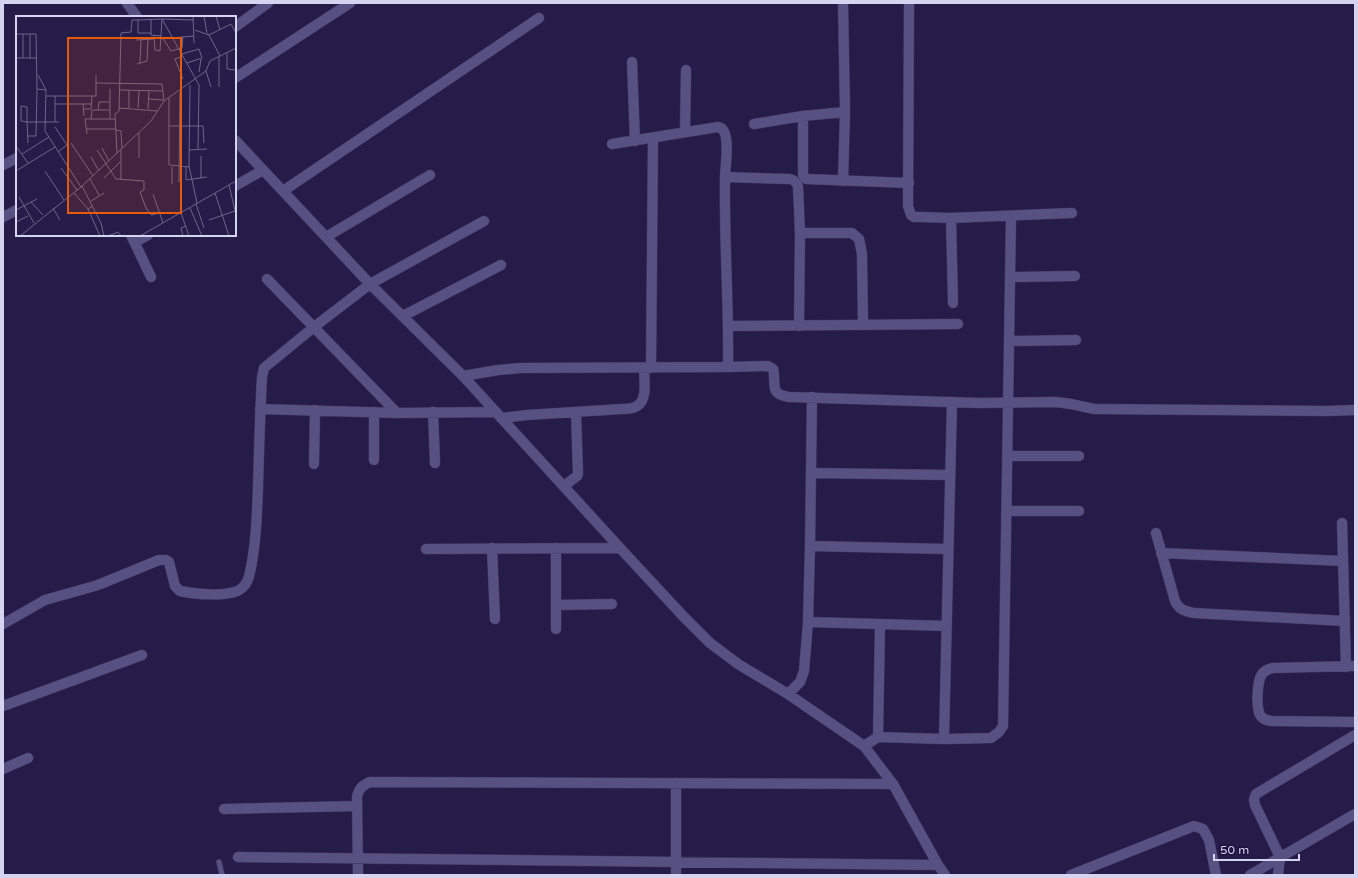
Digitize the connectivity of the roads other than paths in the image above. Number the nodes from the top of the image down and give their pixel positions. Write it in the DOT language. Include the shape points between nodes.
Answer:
graph roads {
  1 [pos="127,3"];
  2 [pos="268,3"];
  3 [pos="350,3"];
  4 [pos="843,3"];
  5 [pos="909,3"];
  6 [pos="136,16"];
  7 [pos="539,18"];
  8 [pos="236,26"];
  9 [pos="632,62"];
  10 [pos="686,70"];
  11 [pos="236,77"];
  12 [pos="845,112"];
  13 [pos="803,116"];
  14 [pos="754,124"];
  15 [pos="685,132"];
  16 [pos="653,138"];
  17 [pos="236,141"];
  18 [pos="635,141"];
  19 [pos="612,144"];
  20 [pos="16,158"];
  21 [pos="3,165"];
  22 [pos="263,170"];
  23 [pos="430,175"];
  24 [pos="725,178"];
  25 [pos="843,181"];
  26 [pos="909,182"];
  27 [pos="236,185"];
  28 [pos="283,191"];
  29 [pos="16,210"];
  30 [pos="1072,213"];
  31 [pos="1011,216"];
  32 [pos="3,217"];
  33 [pos="951,218"];
  34 [pos="484,221"];
  35 [pos="800,233"];
  36 [pos="144,236"];
  37 [pos="326,237"];
  38 [pos="133,239"];
  39 [pos="501,265"];
  40 [pos="1075,276"];
  41 [pos="152,277"];
  42 [pos="1010,277"];
  43 [pos="267,279"];
  44 [pos="370,284"];
  45 [pos="953,303"];
  46 [pos="403,316"];
  47 [pos="958,324"];
  48 [pos="863,325"];
  49 [pos="728,326"];
  50 [pos="799,326"];
  51 [pos="314,327"];
  52 [pos="1076,340"];
  53 [pos="1009,341"];
  54 [pos="728,367"];
  55 [pos="648,368"];
  56 [pos="463,376"];
  57 [pos="812,397"];
  58 [pos="952,402"];
  59 [pos="1008,402"];
  60 [pos="260,409"];
  61 [pos="315,410"];
  62 [pos="1355,410"];
  63 [pos="374,412"];
  64 [pos="433,412"];
  65 [pos="576,412"];
  66 [pos="397,413"];
  67 [pos="498,415"];
  68 [pos="1008,456"];
  69 [pos="1079,456"];
  70 [pos="374,460"];
  71 [pos="435,463"];
  72 [pos="314,464"];
  73 [pos="812,473"];
  74 [pos="950,476"];
  75 [pos="564,486"];
  76 [pos="1007,511"];
  77 [pos="1079,511"];
  78 [pos="1342,523"];
  79 [pos="1156,533"];
  80 [pos="810,546"];
  81 [pos="492,548"];
  82 [pos="556,548"];
  83 [pos="620,548"];
  84 [pos="426,549"];
  85 [pos="948,549"];
  86 [pos="1161,554"];
  87 [pos="1344,562"];
  88 [pos="612,604"];
  89 [pos="556,605"];
  90 [pos="495,619"];
  91 [pos="1345,621"];
  92 [pos="808,622"];
  93 [pos="3,624"];
  94 [pos="880,625"];
  95 [pos="947,626"];
  96 [pos="556,629"];
  97 [pos="142,655"];
  98 [pos="1350,667"];
  99 [pos="788,694"];
  100 [pos="3,706"];
  101 [pos="1355,722"];
  102 [pos="1355,735"];
  103 [pos="878,737"];
  104 [pos="944,739"];
  105 [pos="864,746"];
  106 [pos="28,758"];
  107 [pos="3,769"];
  108 [pos="676,783"];
  109 [pos="893,784"];
  110 [pos="357,806"];
  111 [pos="224,809"];
  112 [pos="1355,815"];
  113 [pos="238,857"];
  114 [pos="1280,857"];
  115 [pos="358,858"];
  116 [pos="219,862"];
  117 [pos="676,862"];
  118 [pos="938,865"];
  119 [pos="1087,872"];
  120 [pos="222,875"];
  121 [pos="358,875"];
  122 [pos="676,875"];
  123 [pos="945,875"];
  124 [pos="1071,875"];
  125 [pos="1216,875"];
  126 [pos="1250,875"];
  127 [pos="1278,875"];
  1 -- 6 [label="street"];
  2 -- 8 [label="street"];
  3 -- 11 [label="street"];
  4 -- 12 [label="street"];
  5 -- 26 [label="street"];
  7 -- 28 [label="street"];
  9 -- 18 [label="street"];
  10 -- 15 [label="street"];
  12 -- 13 [label="street"];
  12 -- 25 [label="street"];
  13 -- 14 [label="street"];
  13 -- 25 [label="street" via="804,177 810,180"];
  15 -- 16 [label="street"];
  15 -- 24 [label="street" via="723,128 727,139"];
  16 -- 18 [label="street"];
  16 -- 55 [label="street"];
  17 -- 22 [label="street"];
  18 -- 19 [label="street"];
  20 -- 21 [label="street"];
  22 -- 27 [label="street"];
  22 -- 28 [label="street"];
  23 -- 37 [label="street"];
  24 -- 35 [label="street" via="794,180 798,187"];
  24 -- 49 [label="street"];
  25 -- 26 [label="street"];
  26 -- 33 [label="street" via="908,206 911,215"];
  28 -- 37 [label="street"];
  29 -- 32 [label="street"];
  30 -- 31 [label="street"];
  31 -- 33 [label="street"];
  31 -- 42 [label="street"];
  33 -- 45 [label="street"];
  34 -- 44 [label="street"];
  35 -- 48 [label="street" via="852,233 859,239 862,254"];
  35 -- 50 [label="street"];
  36 -- 38 [label="street"];
  37 -- 44 [label="street"];
  38 -- 41 [label="street"];
  39 -- 46 [label="street"];
  40 -- 42 [label="street"];
  42 -- 53 [label="street"];
  43 -- 51 [label="street"];
  44 -- 46 [label="street"];
  44 -- 51 [label="street"];
  46 -- 56 [label="street"];
  47 -- 48 [label="street"];
  48 -- 50 [label="street"];
  49 -- 50 [label="street"];
  49 -- 54 [label="street"];
  51 -- 60 [label="street" via="264,368"];
  51 -- 66 [label="street"];
  52 -- 53 [label="street"];
  53 -- 59 [label="street"];
  54 -- 55 [label="street"];
  54 -- 57 [label="street" via="768,366 773,370 775,390 780,395"];
  55 -- 56 [label="street" via="521,368"];
  55 -- 65 [label="street" via="643,401 640,405 630,409"];
  56 -- 67 [label="street"];
  57 -- 58 [label="street"];
  57 -- 73 [label="street"];
  58 -- 59 [label="street"];
  58 -- 74 [label="street"];
  59 -- 62 [label="street" via="1064,403 1094,410"];
  59 -- 68 [label="street"];
  60 -- 61 [label="street"];
  60 -- 93 [label="street" via="254,544 251,571 244,587 220,595 180,591 175,586 169,562 160,560 98,584 45,600"];
  61 -- 63 [label="street"];
  61 -- 72 [label="street"];
  63 -- 66 [label="street"];
  63 -- 70 [label="street"];
  64 -- 66 [label="street"];
  64 -- 67 [label="street"];
  64 -- 71 [label="street"];
  65 -- 67 [label="street"];
  65 -- 75 [label="street" via="578,474"];
  67 -- 75 [label="street"];
  68 -- 69 [label="street"];
  68 -- 76 [label="street"];
  73 -- 74 [label="street"];
  73 -- 80 [label="street"];
  74 -- 85 [label="street"];
  75 -- 83 [label="street"];
  76 -- 77 [label="street"];
  76 -- 104 [label="street" via="1003,726 991,738"];
  78 -- 87 [label="street"];
  79 -- 86 [label="street"];
  80 -- 85 [label="street"];
  80 -- 92 [label="street"];
  81 -- 82 [label="street"];
  81 -- 84 [label="street"];
  81 -- 90 [label="street"];
  82 -- 83 [label="street"];
  82 -- 89 [label="street"];
  83 -- 99 [label="street" via="710,643 738,664"];
  85 -- 95 [label="street"];
  86 -- 87 [label="street"];
  86 -- 91 [label="street" via="1175,601 1182,610 1194,613"];
  87 -- 91 [label="street"];
  88 -- 89 [label="street"];
  89 -- 96 [label="street"];
  91 -- 98 [label="street"];
  92 -- 94 [label="street"];
  92 -- 99 [label="street" via="804,671 800,682"];
  94 -- 95 [label="street"];
  94 -- 103 [label="street"];
  95 -- 104 [label="street"];
  97 -- 100 [label="street"];
  98 -- 101 [label="street" via="1265,670 1259,682 1259,707 1263,719 1270,721"];
  99 -- 105 [label="street"];
  102 -- 114 [label="street" via="1256,794 1255,805"];
  103 -- 104 [label="street"];
  103 -- 105 [label="street"];
  105 -- 109 [label="street"];
  106 -- 107 [label="street"];
  108 -- 109 [label="street"];
  108 -- 110 [label="street" via="377,782 362,786 358,790"];
  108 -- 117 [label="street"];
  109 -- 118 [label="street"];
  110 -- 111 [label="street"];
  110 -- 115 [label="street"];
  112 -- 114 [label="street"];
  113 -- 115 [label="street"];
  114 -- 126 [label="street"];
  114 -- 127 [label="street"];
  115 -- 117 [label="street"];
  115 -- 121 [label="street"];
  116 -- 120 [label="lane"];
  117 -- 118 [label="street"];
  117 -- 122 [label="street"];
  118 -- 123 [label="street"];
  119 -- 124 [label="street"];
  119 -- 125 [label="street" via="1194,826 1204,829 1209,840"];
}
